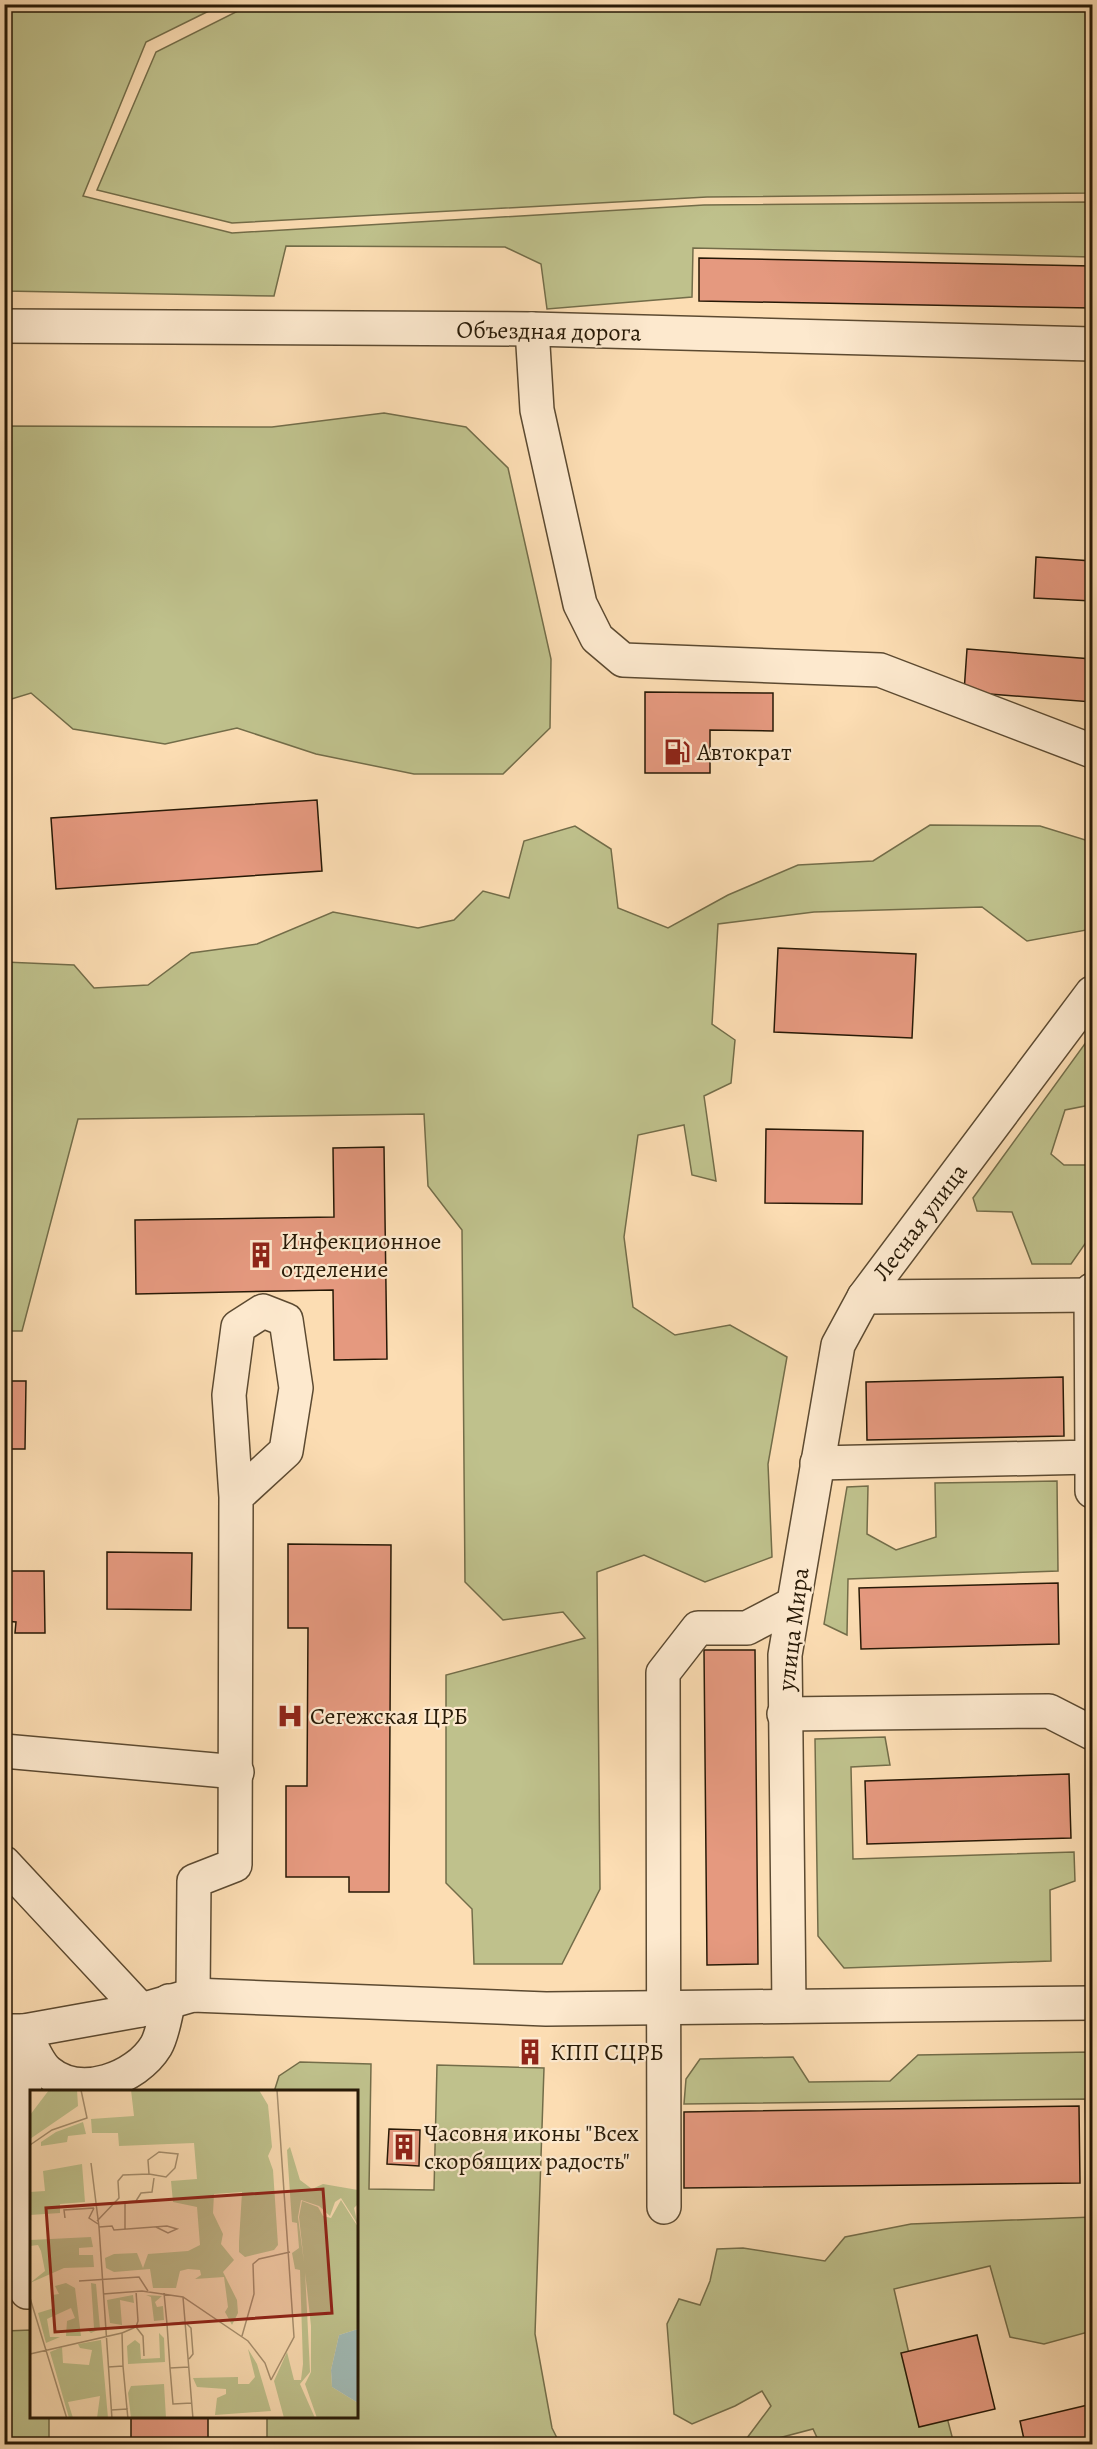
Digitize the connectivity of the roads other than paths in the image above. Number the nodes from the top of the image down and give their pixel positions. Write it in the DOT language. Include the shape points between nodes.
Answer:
graph roads {
  1 [pos="4,326"];
  2 [pos="532,329"];
  3 [pos="1092,344"];
  4 [pos="1092,751"];
  5 [pos="1092,993"];
  6 [pos="1092,1293"];
  7 [pos="864,1297"];
  8 [pos="1092,1457"];
  9 [pos="818,1463"];
  10 [pos="1092,1491"];
  11 [pos="236,1497"];
  12 [pos="793,1604"];
  13 [pos="784,1714"];
  14 [pos="1092,1732"];
  15 [pos="4,1751"];
  16 [pos="237,1772"];
  17 [pos="4,1863"];
  18 [pos="168,2002"];
  19 [pos="1092,2003"];
  20 [pos="789,2006"];
  21 [pos="664,2008"];
  22 [pos="14,2031"];
  23 [pos="664,2207"];
  24 [pos="30,2292"];
  1 -- 2 [label="street, Объездная дорога"];
  2 -- 3 [label="street, Объездная дорога"];
  2 -- 4 [label="street" via="537,410 580,604 597,638 623,660 880,670"];
  5 -- 7 [label="street, Лесная улица"];
  6 -- 7 [label="street, Лесная улица"];
  6 -- 8 [label="street"];
  7 -- 9 [label="street, улица Мира" via="838,1345"];
  8 -- 9 [label="street"];
  8 -- 10 [label="street"];
  9 -- 12 [label="street, улица Мира"];
  11 -- 11 [label="street" via="229,1395 238,1327 263,1311 286,1320 296,1388 286,1451"];
  11 -- 16 [label="street"];
  12 -- 13 [label="street, улица Мира" via="785,1655"];
  12 -- 21 [label="street" via="747,1628 698,1628 663,1672"];
  13 -- 14 [label="street" via="1049,1711"];
  13 -- 20 [label="street, улица Мира"];
  15 -- 16 [label="street"];
  16 -- 18 [label="street" via="235,1865 194,1881"];
  17 -- 18 [label="street"];
  18 -- 21 [label="street"];
  18 -- 22 [label="street"];
  18 -- 22 [label="street" via="157,2045 136,2069 108,2083 70,2082 48,2072"];
  19 -- 20 [label="street"];
  20 -- 21 [label="street"];
  21 -- 23 [label="street"];
  22 -- 24 [label="street"];
}
